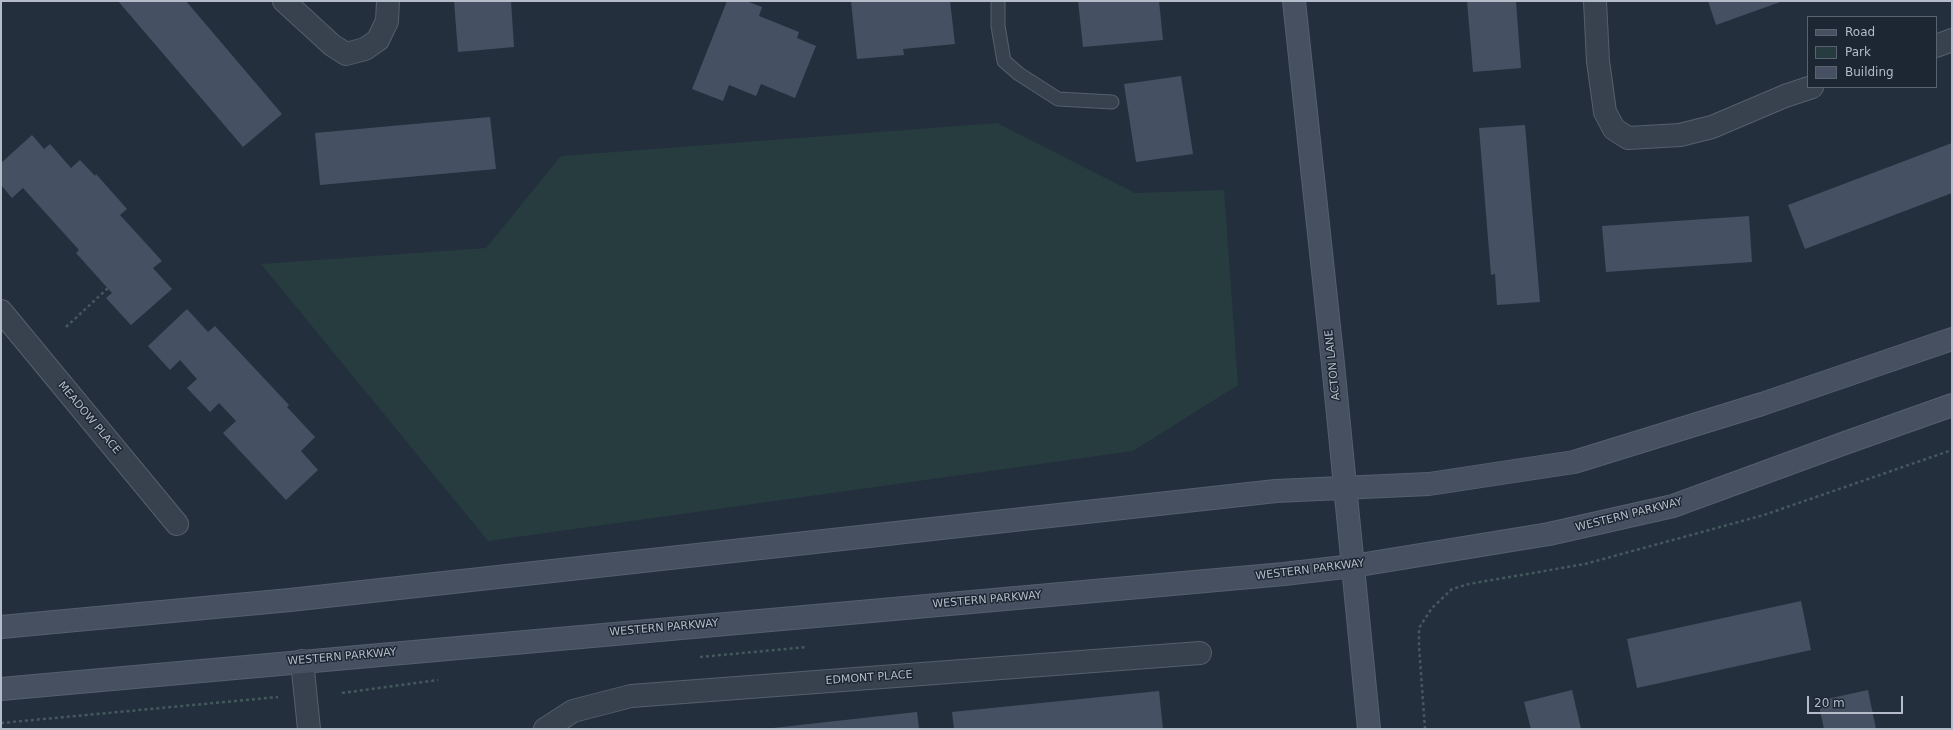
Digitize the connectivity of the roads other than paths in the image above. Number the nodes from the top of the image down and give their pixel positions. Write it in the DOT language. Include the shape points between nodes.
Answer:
graph roads {
  1 [pos="284,1"];
  2 [pos="388,1"];
  3 [pos="998,1"];
  4 [pos="1294,1"];
  5 [pos="1595,1"];
  6 [pos="1952,40"];
  7 [pos="1937,46"];
  8 [pos="1809,88"];
  9 [pos="1112,102"];
  10 [pos="3,316"];
  11 [pos="1952,339"];
  12 [pos="1952,406"];
  13 [pos="1345,488"];
  14 [pos="177,524"];
  15 [pos="1352,566"];
  16 [pos="1,627"];
  17 [pos="1200,653"];
  18 [pos="302,661"];
  19 [pos="1,689"];
  20 [pos="308,729"];
  21 [pos="545,729"];
  22 [pos="1369,729"];
  1 -- 2 [label="street" via="332,45 346,54 365,49 378,40 387,21"];
  3 -- 9 [label="lane" via="998,26 1004,60 1019,74 1058,99"];
  4 -- 13 [label="main road, ACTON LANE"];
  5 -- 8 [label="street" via="1598,61 1605,112 1614,129 1628,138 1680,135 1712,127"];
  6 -- 7 [label="street"];
  10 -- 14 [label="street, MEADOW PLACE"];
  11 -- 13 [label="main road" via="1762,404 1574,462 1429,484"];
  12 -- 15 [label="main road, WESTERN PARKWAY" via="1845,442 1673,506 1549,534"];
  13 -- 15 [label="main road, ACTON LANE"];
  13 -- 16 [label="main road" via="1276,491 290,600"];
  15 -- 18 [label="main road, WESTERN PARKWAY"];
  15 -- 22 [label="main road, ACTON LANE"];
  17 -- 21 [label="street, EDMONT PLACE" via="631,696 573,711"];
  18 -- 19 [label="main road, WESTERN PARKWAY"];
  18 -- 20 [label="street"];
}
